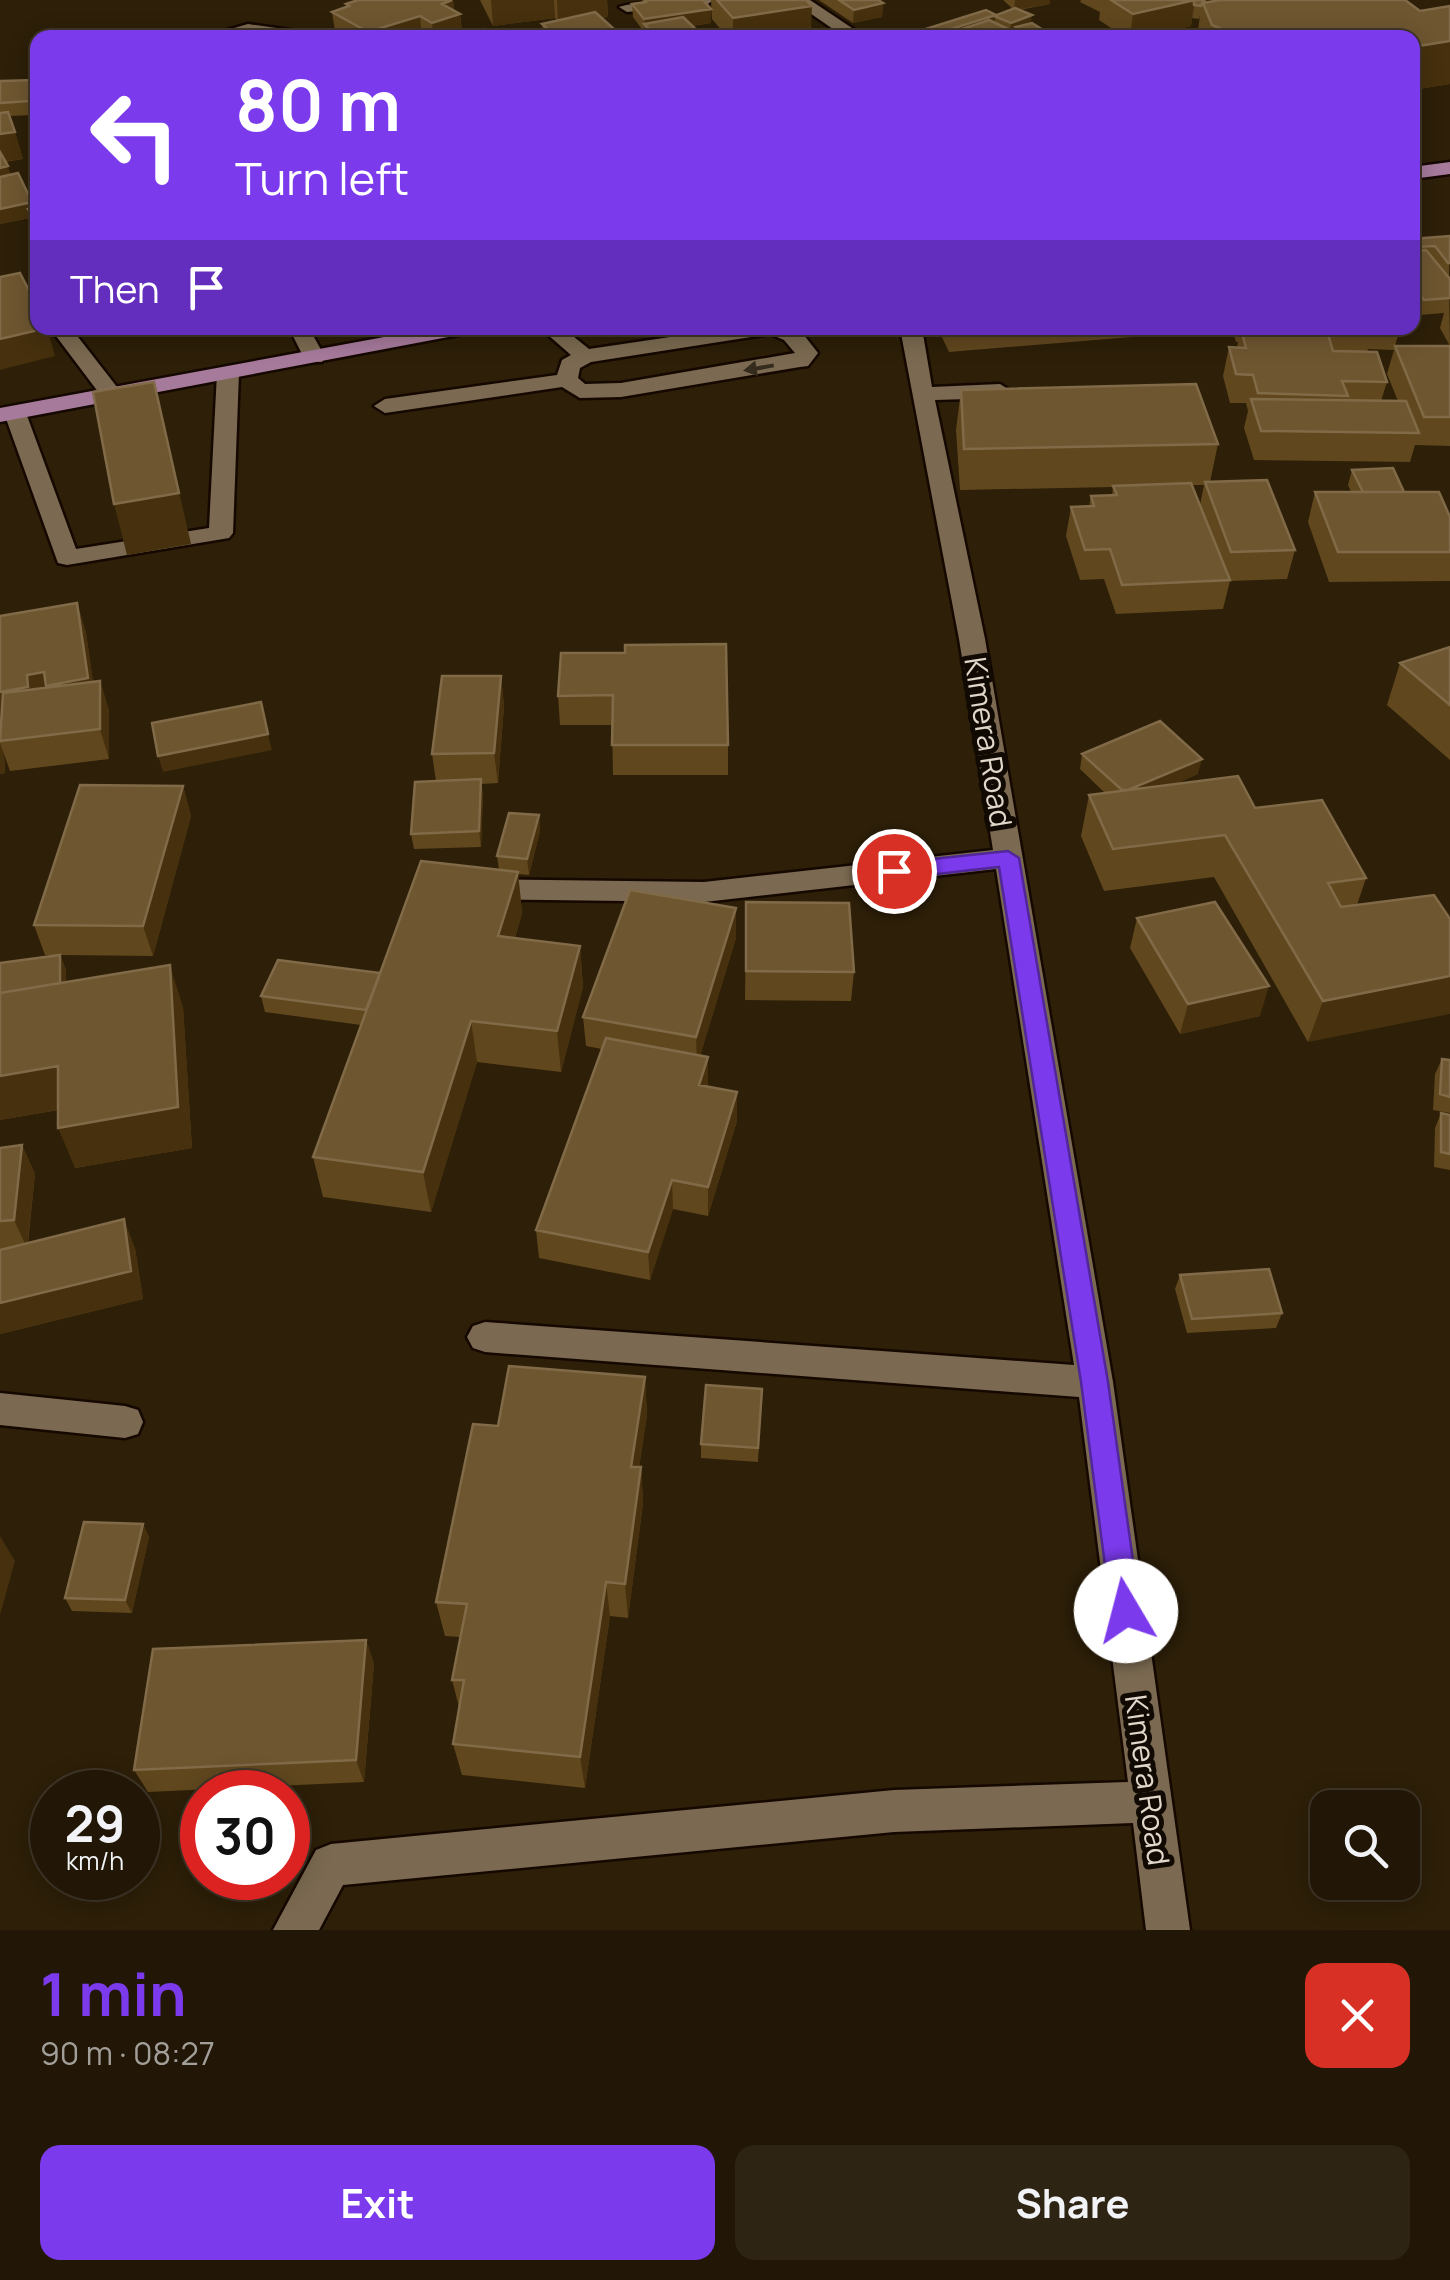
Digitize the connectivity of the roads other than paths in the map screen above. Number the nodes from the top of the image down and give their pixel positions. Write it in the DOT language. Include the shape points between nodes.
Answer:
graph roads {
  1 [pos="706,0"];
  2 [pos="800,0"];
  3 [pos="627,7"];
  4 [pos="847,30"];
  5 [pos="1450,168"];
  6 [pos="1420,171"];
  7 [pos="65,335"];
  8 [pos="303,335"];
  9 [pos="428,335"];
  10 [pos="559,335"];
  11 [pos="725,335"];
  12 [pos="786,335"];
  13 [pos="913,335"];
  14 [pos="585,356"];
  15 [pos="314,357"];
  16 [pos="228,374"];
  17 [pos="567,380"];
  18 [pos="1017,391"];
  19 [pos="923,394"];
  20 [pos="112,396"];
  21 [pos="385,406"];
  22 [pos="8,414"];
  23 [pos="1008,858"];
  24 [pos="445,889"];
  25 [pos="485,1337"];
  26 [pos="1095,1382"];
  27 [pos="0,1408"];
  28 [pos="125,1422"];
  29 [pos="1151,1802"];
  30 [pos="294,1930"];
  31 [pos="1168,1930"];
  1 -- 3 [label="street"];
  2 -- 4 [label="street"];
  5 -- 6 [label="main road"];
  7 -- 20 [label="street"];
  8 -- 15 [label="street"];
  9 -- 15 [label="main road"];
  10 -- 14 [label="street"];
  11 -- 14 [label="street"];
  12 -- 17 [label="street, one-way" via="803,344 807,353 800,361 621,390 580,391"];
  13 -- 19 [label="street, Kimera Road"];
  14 -- 17 [label="street" via="570,365"];
  15 -- 16 [label="main road"];
  16 -- 20 [label="main road"];
  16 -- 22 [label="street" via="222,533 67,558"];
  17 -- 21 [label="street"];
  18 -- 19 [label="street"];
  19 -- 23 [label="street, Kimera Road"];
  20 -- 22 [label="main road"];
  23 -- 24 [label="street" via="704,892"];
  23 -- 26 [label="street, Kimera Road"];
  25 -- 26 [label="street"];
  26 -- 29 [label="street, Kimera Road"];
  27 -- 28 [label="street"];
  29 -- 30 [label="street" via="894,1811 331,1865"];
  29 -- 31 [label="street, Kimera Road"];
}
